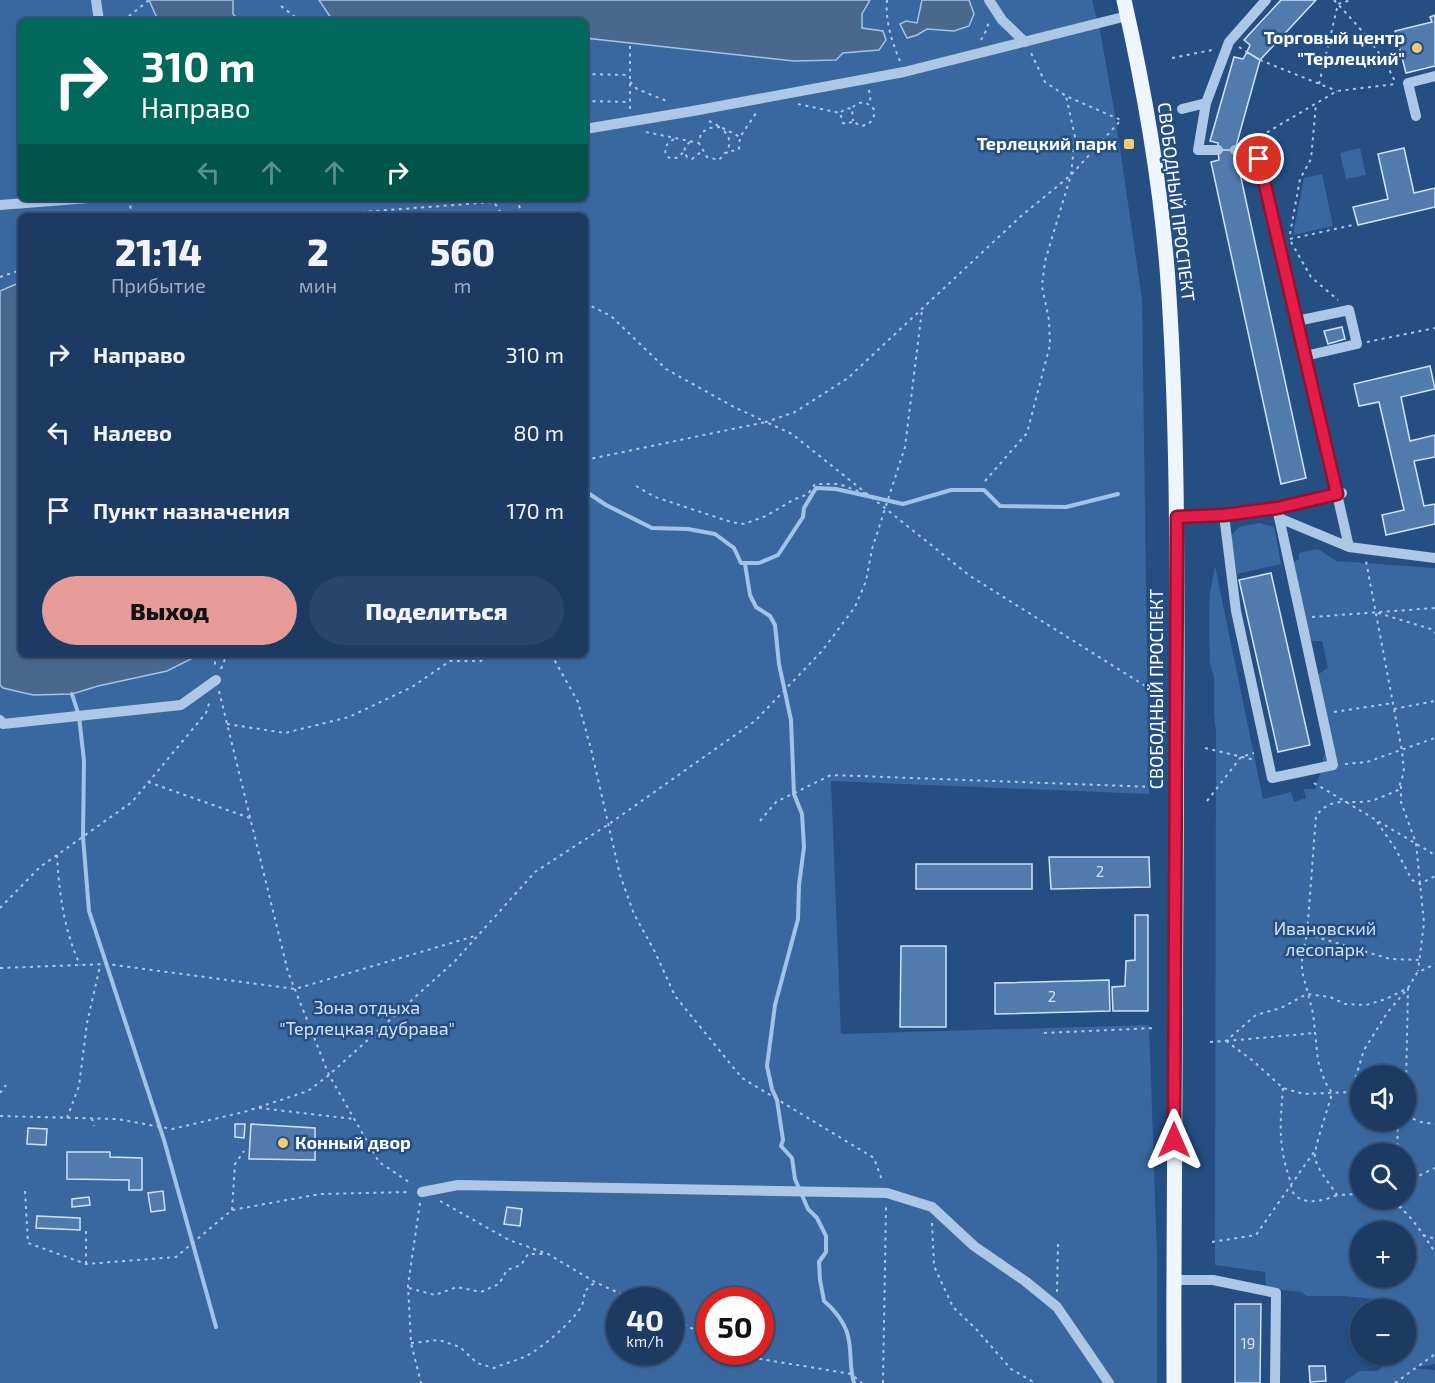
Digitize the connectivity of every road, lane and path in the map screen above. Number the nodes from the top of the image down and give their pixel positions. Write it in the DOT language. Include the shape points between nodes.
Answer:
graph roads {
  1 [pos="96,0"];
  2 [pos="149,0"];
  3 [pos="887,0"];
  4 [pos="989,0"];
  5 [pos="1124,0"];
  6 [pos="1266,0"];
  7 [pos="1335,0"];
  8 [pos="1351,0"];
  9 [pos="1338,4"];
  10 [pos="281,6"];
  11 [pos="990,12"];
  12 [pos="1127,16"];
  13 [pos="99,18"];
  14 [pos="127,18"];
  15 [pos="296,18"];
  16 [pos="1025,42"];
  17 [pos="630,46"];
  18 [pos="1227,47"];
  19 [pos="968,57"];
  20 [pos="1172,58"];
  21 [pos="1260,60"];
  22 [pos="904,72"];
  23 [pos="588,74"];
  24 [pos="630,75"];
  25 [pos="1435,76"];
  26 [pos="630,82"];
  27 [pos="1408,82"];
  28 [pos="1319,84"];
  29 [pos="1396,84"];
  30 [pos="1337,91"];
  31 [pos="1066,96"];
  32 [pos="766,98"];
  33 [pos="588,101"];
  34 [pos="630,102"];
  35 [pos="1206,103"];
  36 [pos="798,104"];
  37 [pos="1316,104"];
  38 [pos="852,108"];
  39 [pos="1182,109"];
  40 [pos="693,111"];
  41 [pos="840,113"];
  42 [pos="1416,116"];
  43 [pos="853,121"];
  44 [pos="630,122"];
  45 [pos="721,127"];
  46 [pos="588,129"];
  47 [pos="643,132"];
  48 [pos="741,137"];
  49 [pos="675,138"];
  50 [pos="690,142"];
  51 [pos="699,143"];
  52 [pos="1218,150"];
  53 [pos="1235,150"];
  54 [pos="1248,150"];
  55 [pos="702,151"];
  56 [pos="684,152"];
  57 [pos="727,153"];
  58 [pos="1071,174"];
  59 [pos="51,201"];
  60 [pos="482,201"];
  61 [pos="0,205"];
  62 [pos="344,213"];
  63 [pos="1353,225"];
  64 [pos="1291,239"];
  65 [pos="1278,242"];
  66 [pos="18,271"];
  67 [pos="0,277"];
  68 [pos="588,304"];
  69 [pos="922,310"];
  70 [pos="1349,310"];
  71 [pos="1297,321"];
  72 [pos="1435,328"];
  73 [pos="1357,344"];
  74 [pos="1305,356"];
  75 [pos="766,422"];
  76 [pos="588,459"];
  77 [pos="985,481"];
  78 [pos="636,486"];
  79 [pos="1339,494"];
  80 [pos="868,495"];
  81 [pos="884,509"];
  82 [pos="1278,513"];
  83 [pos="1224,515"];
  84 [pos="1177,517"];
  85 [pos="1348,547"];
  86 [pos="1364,549"];
  87 [pos="1435,558"];
  88 [pos="1435,608"];
  89 [pos="1375,612"];
  90 [pos="1301,618"];
  91 [pos="1435,633"];
  92 [pos="215,657"];
  93 [pos="226,657"];
  94 [pos="485,657"];
  95 [pos="553,657"];
  96 [pos="216,680"];
  97 [pos="1154,697"];
  98 [pos="1435,701"];
  99 [pos="1393,703"];
  100 [pos="1394,709"];
  101 [pos="1322,714"];
  102 [pos="0,720"];
  103 [pos="227,724"];
  104 [pos="1435,738"];
  105 [pos="1205,748"];
  106 [pos="1266,749"];
  107 [pos="1402,751"];
  108 [pos="1241,756"];
  109 [pos="1269,765"];
  110 [pos="1334,765"];
  111 [pos="1298,773"];
  112 [pos="148,782"];
  113 [pos="1401,786"];
  114 [pos="1154,787"];
  115 [pos="1207,801"];
  116 [pos="1347,803"];
  117 [pos="250,818"];
  118 [pos="1376,819"];
  119 [pos="760,821"];
  120 [pos="609,824"];
  121 [pos="1416,843"];
  122 [pos="57,855"];
  123 [pos="1435,855"];
  124 [pos="1435,876"];
  125 [pos="1420,884"];
  126 [pos="0,908"];
  127 [pos="1307,934"];
  128 [pos="478,936"];
  129 [pos="1420,960"];
  130 [pos="101,964"];
  131 [pos="1435,964"];
  132 [pos="80,965"];
  133 [pos="0,968"];
  134 [pos="1417,973"];
  135 [pos="1408,988"];
  136 [pos="295,989"];
  137 [pos="1307,994"];
  138 [pos="1155,1028"];
  139 [pos="1044,1033"];
  140 [pos="1315,1033"];
  141 [pos="1226,1041"];
  142 [pos="1210,1042"];
  143 [pos="1359,1065"];
  144 [pos="1406,1065"];
  145 [pos="329,1075"];
  146 [pos="6,1085"];
  147 [pos="1283,1088"];
  148 [pos="1350,1092"];
  149 [pos="0,1093"];
  150 [pos="1332,1093"];
  151 [pos="257,1108"];
  152 [pos="0,1116"];
  153 [pos="67,1118"];
  154 [pos="92,1118"];
  155 [pos="354,1119"];
  156 [pos="1416,1119"];
  157 [pos="1435,1124"];
  158 [pos="94,1126"];
  159 [pos="244,1151"];
  160 [pos="1314,1152"];
  161 [pos="1435,1168"];
  162 [pos="1416,1177"];
  163 [pos="1292,1185"];
  164 [pos="25,1191"];
  165 [pos="422,1191"];
  166 [pos="887,1193"];
  167 [pos="1350,1194"];
  168 [pos="1337,1195"];
  169 [pos="932,1208"];
  170 [pos="1402,1209"];
  171 [pos="232,1210"];
  172 [pos="86,1231"];
  173 [pos="1423,1235"];
  174 [pos="1435,1239"];
  175 [pos="1212,1242"];
  176 [pos="1058,1244"];
  177 [pos="1435,1252"];
  178 [pos="548,1254"];
  179 [pos="86,1264"];
  180 [pos="1174,1280"];
  181 [pos="595,1282"];
  182 [pos="606,1287"];
  183 [pos="408,1288"];
  184 [pos="1056,1307"];
  185 [pos="411,1343"];
  186 [pos="1435,1354"];
  187 [pos="774,1361"];
  188 [pos="421,1383"];
  189 [pos="862,1383"];
  190 [pos="883,1383"];
  191 [pos="1035,1383"];
  192 [pos="1109,1383"];
  193 [pos="1174,1383"];
  194 [pos="1275,1383"];
  195 [pos="1395,1383"];
  1 -- 13 [label="lane"];
  2 -- 14 [label="path"];
  3 -- 22 [label="path" via="893,43"];
  4 -- 16 [label="lane" via="1002,20"];
  5 -- 12 [label="main road, СВОБОДНЫЙ ПРОСПЕКТ"];
  6 -- 18 [label="lane"];
  7 -- 9 [label="path"];
  8 -- 9 [label="path"];
  9 -- 28 [label="path"];
  9 -- 29 [label="path" via="1367,37"];
  10 -- 15 [label="path"];
  11 -- 19 [label="path" via="987,29"];
  12 -- 16 [label="lane"];
  12 -- 84 [label="main road, СВОБОДНЫЙ ПРОСПЕКТ" via="1151,141 1169,292"];
  16 -- 19 [label="lane"];
  16 -- 31 [label="path" via="1045,82"];
  17 -- 24 [label="path"];
  18 -- 20 [label="path"];
  18 -- 35 [label="lane"];
  19 -- 22 [label="lane"];
  21 -- 28 [label="path"];
  22 -- 32 [label="lane"];
  23 -- 24 [label="path"];
  24 -- 26 [label="path"];
  25 -- 27 [label="lane"];
  26 -- 34 [label="path"];
  26 -- 40 [label="path" via="637,89"];
  27 -- 29 [label="path"];
  27 -- 42 [label="lane"];
  28 -- 30 [label="path"];
  29 -- 30 [label="path"];
  30 -- 37 [label="path"];
  31 -- 58 [label="path" via="1075,137"];
  31 -- 58 [label="path" via="1121,120"];
  32 -- 40 [label="lane"];
  32 -- 48 [label="path"];
  33 -- 34 [label="path"];
  34 -- 44 [label="path"];
  35 -- 39 [label="lane"];
  35 -- 52 [label="lane" via="1198,150"];
  36 -- 41 [label="path"];
  37 -- 54 [label="path" via="1255,138"];
  37 -- 64 [label="path" via="1311,159 1300,179"];
  38 -- 41 [label="path"];
  38 -- 43 [label="path"];
  38 -- 43 [label="path" via="864,102 875,111 869,125 860,126"];
  40 -- 44 [label="lane"];
  40 -- 45 [label="path"];
  41 -- 43 [label="path" via="843,123"];
  44 -- 46 [label="lane"];
  45 -- 48 [label="path"];
  45 -- 51 [label="path" via="701,133"];
  45 -- 57 [label="path" via="730,143"];
  47 -- 49 [label="path"];
  48 -- 57 [label="path" via="739,149"];
  49 -- 50 [label="path"];
  49 -- 56 [label="path" via="666,144 666,156 672,159"];
  50 -- 51 [label="path"];
  50 -- 56 [label="path"];
  51 -- 55 [label="path"];
  53 -- 54 [label="lane"];
  54 -- 65 [label="lane" via="1259,159"];
  55 -- 56 [label="path" via="692,159"];
  55 -- 57 [label="path" via="718,160"];
  58 -- 69 [label="path"];
  58 -- 77 [label="path" via="1045,261 1042,286 1050,345 1027,433"];
  59 -- 61 [label="lane"];
  60 -- 62 [label="path"];
  63 -- 64 [label="path"];
  64 -- 65 [label="path"];
  64 -- 70 [label="path" via="1311,277"];
  65 -- 71 [label="lane"];
  66 -- 67 [label="path"];
  68 -- 75 [label="path" via="611,316 666,369"];
  69 -- 75 [label="path" via="848,378 795,412"];
  69 -- 81 [label="path" via="904,447"];
  70 -- 71 [label="lane"];
  70 -- 73 [label="lane"];
  71 -- 74 [label="lane"];
  72 -- 73 [label="path"];
  73 -- 74 [label="lane"];
  74 -- 79 [label="lane"];
  75 -- 76 [label="path"];
  75 -- 80 [label="path" via="792,434"];
  78 -- 80 [label="path" via="655,497 744,524 808,494 815,484 839,484"];
  79 -- 82 [label="lane"];
  79 -- 85 [label="lane"];
  80 -- 81 [label="path"];
  81 -- 97 [label="path" via="970,576 1148,687"];
  81 -- 120 [label="path" via="866,581 855,607 822,651 756,721"];
  82 -- 83 [label="lane"];
  82 -- 85 [label="lane"];
  82 -- 90 [label="lane"];
  83 -- 84 [label="lane"];
  83 -- 106 [label="lane" via="1236,611"];
  84 -- 180 [label="main road, СВОБОДНЫЙ ПРОСПЕКТ"];
  85 -- 86 [label="lane"];
  86 -- 87 [label="lane"];
  86 -- 89 [label="path"];
  88 -- 89 [label="path"];
  89 -- 90 [label="path"];
  89 -- 91 [label="path"];
  89 -- 99 [label="path"];
  90 -- 101 [label="lane"];
  92 -- 96 [label="path"];
  93 -- 96 [label="path"];
  94 -- 103 [label="path" via="450,661 412,687 349,717 285,733"];
  95 -- 120 [label="path" via="578,702"];
  96 -- 102 [label="lane" via="181,705 3,724"];
  96 -- 103 [label="path"];
  96 -- 112 [label="path" via="206,713"];
  98 -- 100 [label="path"];
  99 -- 100 [label="path"];
  99 -- 101 [label="path"];
  100 -- 107 [label="path"];
  101 -- 110 [label="lane"];
  103 -- 117 [label="path"];
  104 -- 107 [label="path"];
  105 -- 108 [label="path"];
  106 -- 108 [label="path"];
  106 -- 109 [label="lane"];
  107 -- 110 [label="path" via="1367,762"];
  107 -- 113 [label="path"];
  108 -- 109 [label="path"];
  108 -- 115 [label="path"];
  109 -- 111 [label="lane" via="1272,778"];
  110 -- 111 [label="lane"];
  111 -- 116 [label="path"];
  112 -- 117 [label="path"];
  112 -- 122 [label="path" via="132,802"];
  113 -- 116 [label="path" via="1372,801"];
  113 -- 121 [label="path" via="1401,801"];
  114 -- 119 [label="path" via="831,776 777,802"];
  116 -- 118 [label="path"];
  116 -- 127 [label="path" via="1332,802 1316,816"];
  117 -- 136 [label="path"];
  118 -- 121 [label="path"];
  118 -- 125 [label="path" via="1412,880"];
  120 -- 128 [label="path" via="536,872"];
  120 -- 166 [label="path" via="620,875 634,914 675,996 742,1078 874,1158"];
  121 -- 123 [label="path"];
  121 -- 125 [label="path"];
  122 -- 126 [label="path"];
  122 -- 132 [label="path" via="59,893"];
  124 -- 125 [label="path"];
  125 -- 129 [label="path" via="1424,923"];
  127 -- 129 [label="path" via="1390,959"];
  127 -- 137 [label="path" via="1302,971"];
  128 -- 136 [label="path"];
  128 -- 145 [label="path"];
  129 -- 134 [label="path"];
  130 -- 132 [label="path"];
  130 -- 136 [label="path"];
  130 -- 153 [label="path" via="87,1023 79,1086"];
  131 -- 134 [label="path"];
  132 -- 133 [label="path"];
  134 -- 135 [label="path"];
  135 -- 137 [label="path" via="1366,1005"];
  135 -- 143 [label="path" via="1387,1013"];
  135 -- 144 [label="path"];
  136 -- 145 [label="path"];
  137 -- 140 [label="path"];
  137 -- 141 [label="path" via="1281,1008 1256,1015"];
  138 -- 139 [label="path"];
  140 -- 141 [label="path"];
  140 -- 150 [label="path" via="1318,1061"];
  141 -- 142 [label="path"];
  141 -- 147 [label="path"];
  145 -- 151 [label="path" via="308,1091"];
  145 -- 155 [label="path"];
  146 -- 149 [label="path"];
  147 -- 150 [label="path" via="1304,1094"];
  147 -- 163 [label="path" via="1282,1156"];
  148 -- 150 [label="path"];
  150 -- 160 [label="path"];
  151 -- 154 [label="path" via="172,1129"];
  151 -- 155 [label="path"];
  152 -- 153 [label="path"];
  153 -- 154 [label="path"];
  154 -- 158 [label="path"];
  155 -- 165 [label="path" via="379,1162"];
  156 -- 157 [label="path"];
  159 -- 171 [label="path" via="235,1164"];
  160 -- 163 [label="path"];
  160 -- 168 [label="path" via="1315,1161"];
  161 -- 162 [label="path"];
  163 -- 168 [label="path" via="1297,1198 1326,1200"];
  163 -- 175 [label="path" via="1256,1235"];
  164 -- 179 [label="path" via="28,1243"];
  165 -- 166 [label="lane" via="458,1185"];
  165 -- 171 [label="path" via="320,1194"];
  165 -- 178 [label="path" via="509,1240"];
  165 -- 183 [label="path"];
  166 -- 169 [label="lane"];
  166 -- 190 [label="path"];
  167 -- 168 [label="path"];
  169 -- 184 [label="lane" via="974,1246"];
  169 -- 191 [label="path" via="934,1266 953,1307 1011,1369"];
  170 -- 173 [label="path"];
  171 -- 179 [label="path" via="176,1257"];
  172 -- 179 [label="path"];
  173 -- 174 [label="path"];
  173 -- 177 [label="path"];
  176 -- 184 [label="path"];
  178 -- 181 [label="path"];
  178 -- 183 [label="path" via="528,1254 521,1265 507,1270 499,1284 481,1292 457,1287 435,1295"];
  180 -- 193 [label="main road, СВОБОДНЫЙ ПРОСПЕКТ"];
  180 -- 194 [label="lane" via="1213,1280 1276,1293"];
  181 -- 182 [label="path"];
  181 -- 185 [label="path" via="585,1291 584,1303 554,1337 527,1356 494,1368 477,1363 460,1347 439,1340"];
  183 -- 185 [label="path"];
  184 -- 192 [label="lane"];
  185 -- 188 [label="path"];
  186 -- 195 [label="path"];
  187 -- 189 [label="path" via="851,1374"];
}
